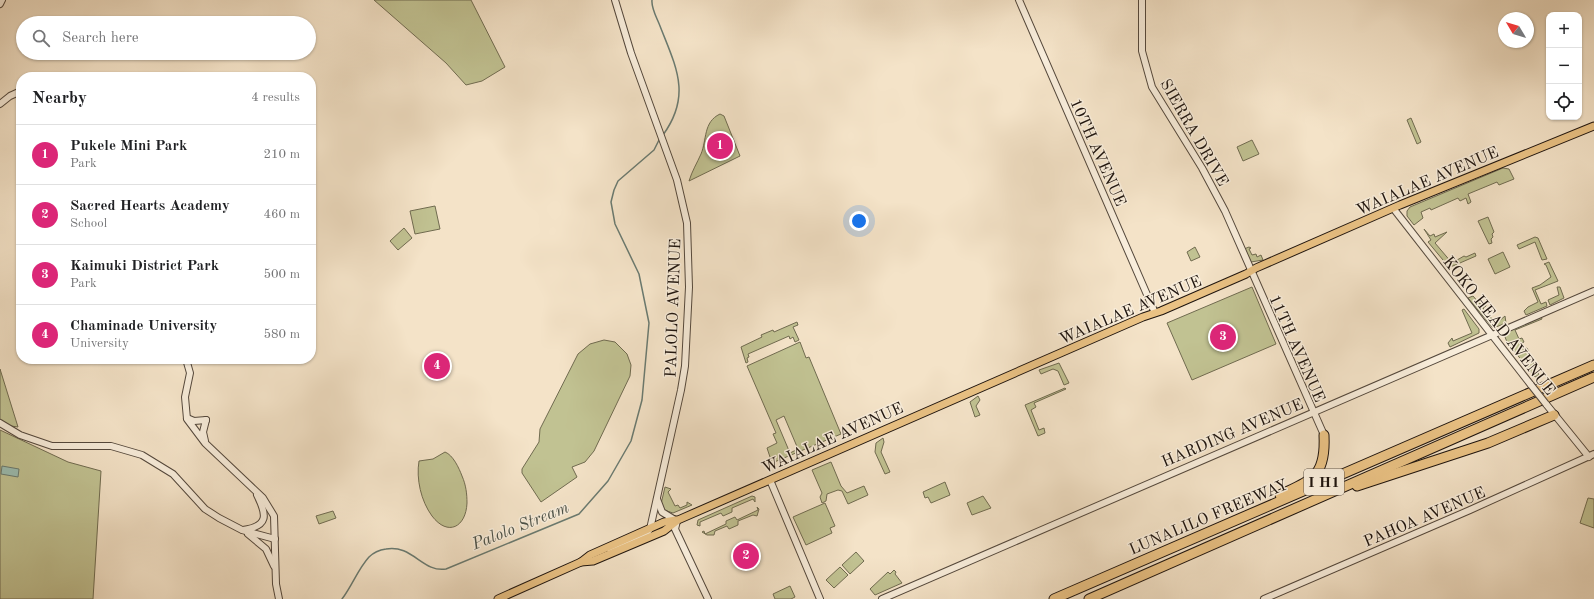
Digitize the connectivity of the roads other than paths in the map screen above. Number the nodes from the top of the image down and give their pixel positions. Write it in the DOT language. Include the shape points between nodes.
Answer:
graph roads {
  1 [pos="2,0"];
  2 [pos="614,0"];
  3 [pos="1019,0"];
  4 [pos="1142,0"];
  5 [pos="0,4"];
  6 [pos="16,93"];
  7 [pos="0,104"];
  8 [pos="1594,126"];
  9 [pos="1393,208"];
  10 [pos="1250,272"];
  11 [pos="1594,291"];
  12 [pos="1155,313"];
  13 [pos="1492,335"];
  14 [pos="187,364"];
  15 [pos="1594,365"];
  16 [pos="1594,377"];
  17 [pos="1312,412"];
  18 [pos="1554,415"];
  19 [pos="187,418"];
  20 [pos="0,423"];
  21 [pos="1324,435"];
  22 [pos="205,443"];
  23 [pos="1591,455"];
  24 [pos="770,480"];
  25 [pos="255,491"];
  26 [pos="656,496"];
  27 [pos="1317,499"];
  28 [pos="676,520"];
  29 [pos="650,529"];
  30 [pos="242,530"];
  31 [pos="275,539"];
  32 [pos="1155,555"];
  33 [pos="605,556"];
  34 [pos="581,562"];
  35 [pos="276,570"];
  36 [pos="279,599"];
  37 [pos="498,599"];
  38 [pos="708,599"];
  39 [pos="820,599"];
  40 [pos="882,599"];
  41 [pos="1054,599"];
  42 [pos="1089,599"];
  43 [pos="1264,599"];
  1 -- 5 [label="street"];
  2 -- 26 [label="street, PALOLO AVENUE" via="679,187 687,223 689,287 686,350 681,390"];
  3 -- 12 [label="street, 10TH AVENUE"];
  4 -- 10 [label="street, SIERRA DRIVE" via="1142,44 1149,81 1225,210"];
  6 -- 7 [label="street"];
  8 -- 9 [label="main road, WAIALAE AVENUE"];
  9 -- 10 [label="main road, WAIALAE AVENUE"];
  9 -- 13 [label="street, KOKO HEAD AVENUE"];
  10 -- 12 [label="main road, WAIALAE AVENUE"];
  10 -- 17 [label="street, 11TH AVENUE"];
  11 -- 13 [label="street, HARDING AVENUE"];
  12 -- 24 [label="main road, WAIALAE AVENUE"];
  13 -- 17 [label="street, HARDING AVENUE"];
  13 -- 18 [label="street, KOKO HEAD AVENUE, bridge"];
  14 -- 19 [label="street" via="190,374 185,397"];
  15 -- 32 [label="highway, LUNALILO FREEWAY / I H1"];
  16 -- 27 [label="highway, LUNALILO FREEWAY / I H1"];
  17 -- 21 [label="street, 11TH AVENUE"];
  17 -- 40 [label="street, HARDING AVENUE"];
  18 -- 23 [label="street, KOKO HEAD AVENUE"];
  18 -- 27 [label="highway" via="1488,443"];
  19 -- 22 [label="street"];
  19 -- 22 [label="street" via="194,421 206,420 203,432"];
  20 -- 30 [label="street" via="20,435 52,446 111,446 142,455 173,474 205,509"];
  21 -- 32 [label="highway" via="1322,462 1310,480"];
  22 -- 25 [label="street"];
  23 -- 43 [label="street, PAHOA AVENUE"];
  24 -- 28 [label="main road, WAIALAE AVENUE"];
  24 -- 39 [label="street"];
  25 -- 30 [label="street" via="264,512 263,521 255,528"];
  25 -- 31 [label="street" via="271,509"];
  26 -- 28 [label="street" via="661,511"];
  26 -- 29 [label="street, PALOLO AVENUE"];
  27 -- 42 [label="highway, LUNALILO FREEWAY / I H1"];
  28 -- 29 [label="main road, WAIALAE AVENUE"];
  28 -- 33 [label="main road, WAIALAE AVENUE" via="664,531"];
  28 -- 38 [label="street" via="675,529"];
  29 -- 33 [label="street" via="646,534 616,547"];
  29 -- 34 [label="main road, WAIALAE AVENUE" via="590,555"];
  30 -- 31 [label="street"];
  30 -- 35 [label="street" via="266,548"];
  31 -- 35 [label="street"];
  32 -- 41 [label="highway, LUNALILO FREEWAY / I H1"];
  33 -- 34 [label="main road, WAIALAE AVENUE" via="591,562"];
  34 -- 37 [label="main road, WAIALAE AVENUE"];
  35 -- 36 [label="street"];
}
